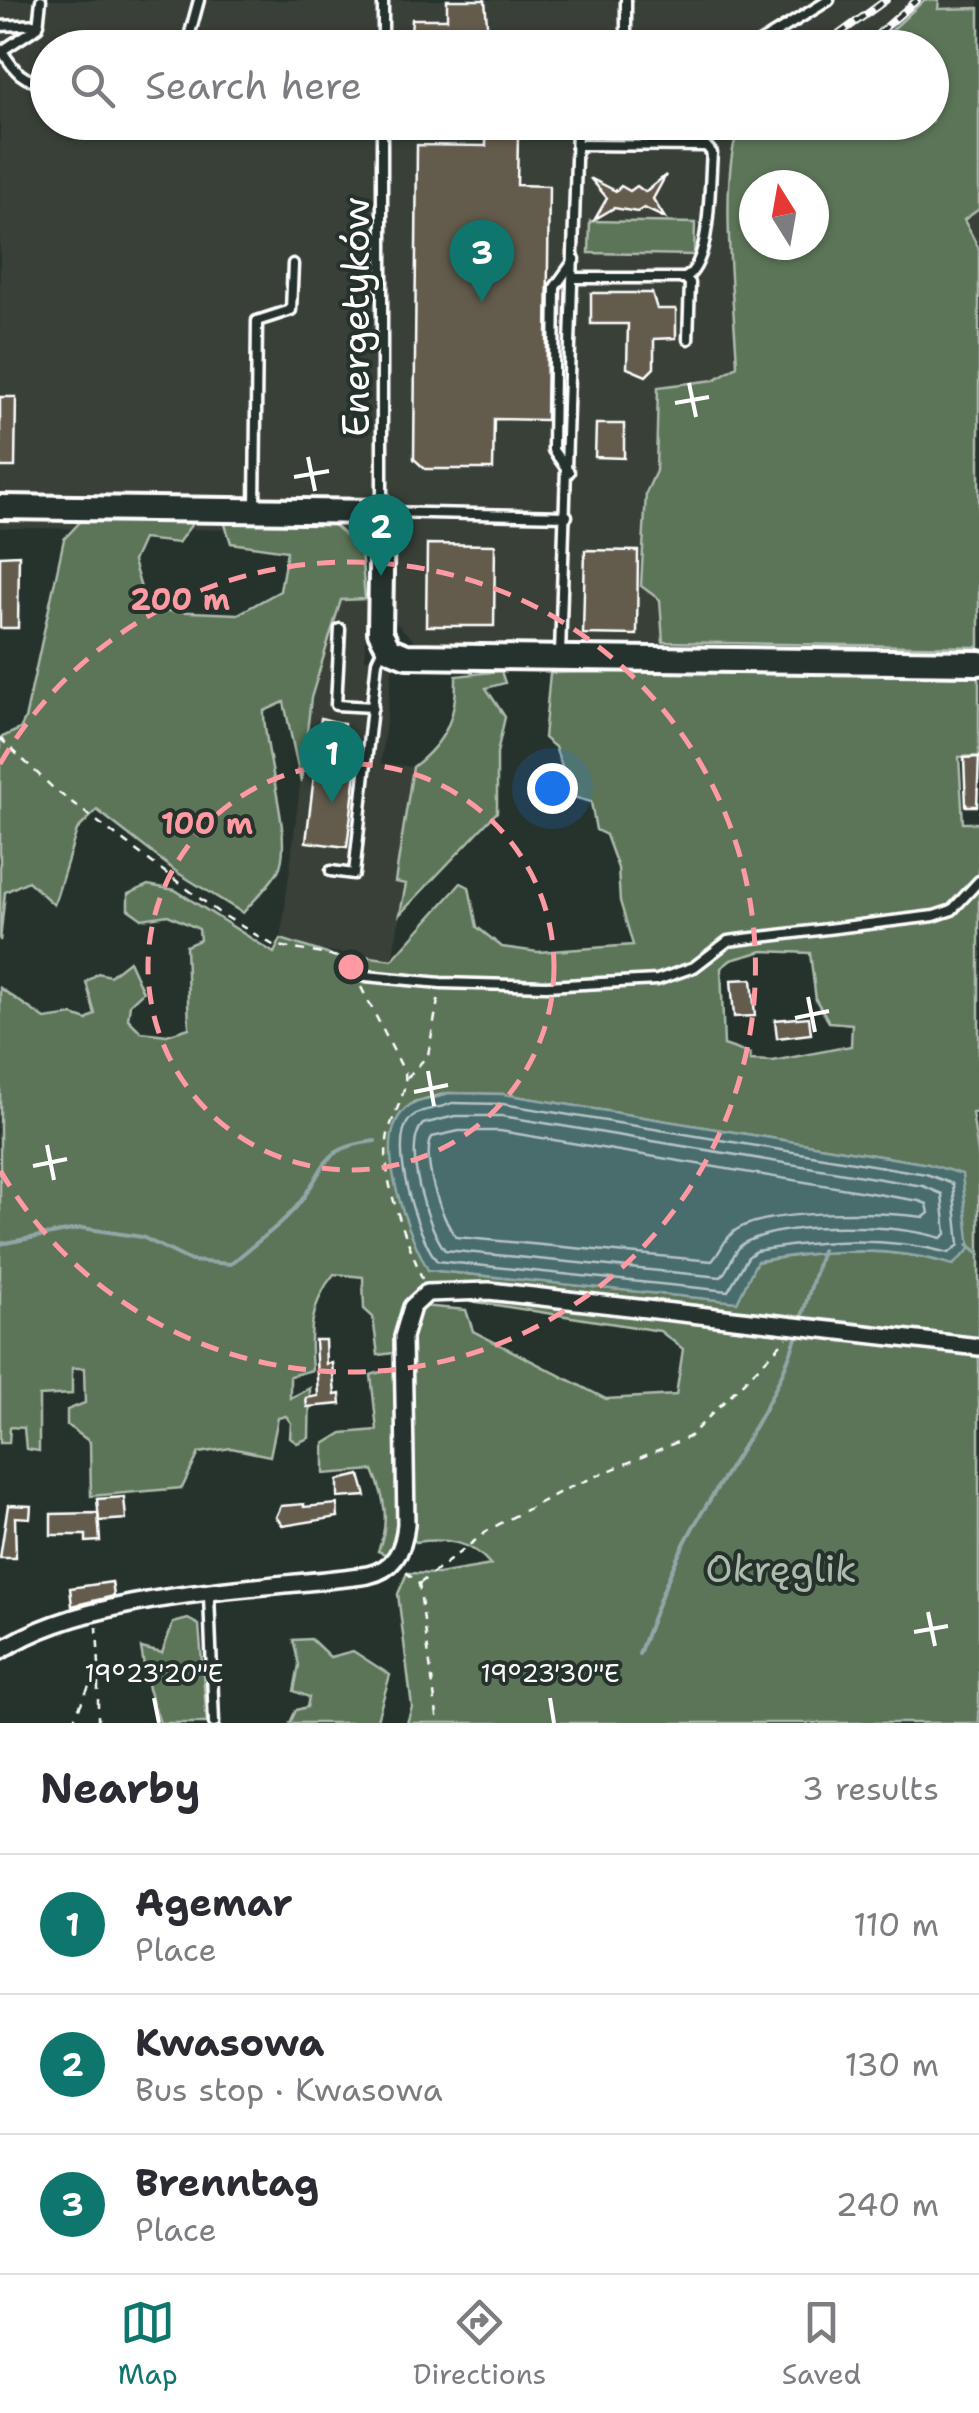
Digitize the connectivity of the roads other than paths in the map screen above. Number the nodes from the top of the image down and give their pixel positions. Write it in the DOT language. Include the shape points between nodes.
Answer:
graph roads {
  1 [pos="41,0"];
  2 [pos="198,0"];
  3 [pos="383,0"];
  4 [pos="626,0"];
  5 [pos="828,0"];
  6 [pos="39,24"];
  7 [pos="0,26"];
  8 [pos="30,30"];
  9 [pos="31,30"];
  10 [pos="190,30"];
  11 [pos="382,30"];
  12 [pos="626,30"];
  13 [pos="780,30"];
  14 [pos="1,51"];
  15 [pos="30,81"];
  16 [pos="382,140"];
  17 [pos="577,140"];
  18 [pos="577,145"];
  19 [pos="575,259"];
  20 [pos="292,264"];
  21 [pos="575,278"];
  22 [pos="685,278"];
  23 [pos="688,339"];
  24 [pos="569,472"];
  25 [pos="0,506"];
  26 [pos="255,510"];
  27 [pos="382,512"];
  28 [pos="568,516"];
  29 [pos="340,630"];
  30 [pos="385,644"];
  31 [pos="560,659"];
  32 [pos="979,663"];
  33 [pos="373,707"];
  34 [pos="331,872"];
  35 [pos="979,882"];
  36 [pos="355,975"];
  37 [pos="979,1347"];
  38 [pos="209,1595"];
  39 [pos="0,1651"];
  40 [pos="214,1723"];
  1 -- 6 [label="lane"];
  2 -- 10 [label="lane"];
  3 -- 11 [label="lane"];
  4 -- 12 [label="lane"];
  5 -- 13 [label="lane"];
  6 -- 7 [label="lane"];
  6 -- 9 [label="lane"];
  8 -- 14 [label="lane"];
  14 -- 15 [label="lane"];
  16 -- 27 [label="lane, Energetyków"];
  17 -- 18 [label="lane"];
  18 -- 19 [label="lane"];
  18 -- 22 [label="lane" via="706,146 712,153 700,266"];
  19 -- 21 [label="lane"];
  19 -- 24 [label="lane" via="555,288 553,450"];
  20 -- 26 [label="lane" via="292,310 257,320"];
  21 -- 22 [label="lane"];
  21 -- 24 [label="lane"];
  22 -- 23 [label="lane"];
  24 -- 28 [label="lane"];
  25 -- 26 [label="street"];
  26 -- 27 [label="street"];
  27 -- 28 [label="lane"];
  27 -- 30 [label="street"];
  28 -- 31 [label="lane"];
  29 -- 33 [label="lane" via="336,705"];
  30 -- 31 [label="street" via="406,656"];
  30 -- 33 [label="lane"];
  31 -- 32 [label="street"];
  33 -- 34 [label="lane" via="354,874"];
  35 -- 36 [label="lane" via="952,910 934,916 728,941 694,967 657,980 546,986"];
  37 -- 38 [label="street" via="489,1291 427,1293 412,1307 403,1337 406,1524 394,1562 368,1575"];
  38 -- 39 [label="street" via="96,1611 36,1630"];
  38 -- 40 [label="lane"];
}
